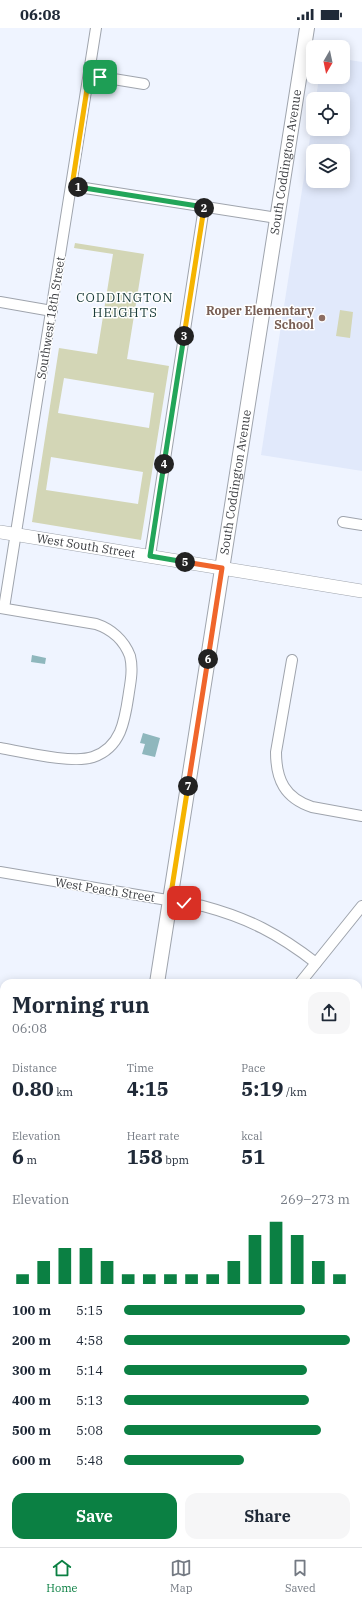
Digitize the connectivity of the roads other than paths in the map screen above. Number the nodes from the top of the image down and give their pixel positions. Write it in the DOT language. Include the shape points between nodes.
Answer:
graph roads {
  1 [pos="96,28"];
  2 [pos="307,28"];
  3 [pos="89,76"];
  4 [pos="144,84"];
  5 [pos="72,186"];
  6 [pos="204,207"];
  7 [pos="277,218"];
  8 [pos="0,302"];
  9 [pos="52,311"];
  10 [pos="343,522"];
  11 [pos="362,525"];
  12 [pos="0,532"];
  13 [pos="17,534"];
  14 [pos="150,556"];
  15 [pos="222,568"];
  16 [pos="362,591"];
  17 [pos="2,608"];
  18 [pos="292,660"];
  19 [pos="0,748"];
  20 [pos="362,816"];
  21 [pos="0,872"];
  22 [pos="170,900"];
  23 [pos="362,906"];
  24 [pos="316,963"];
  25 [pos="158,979"];
  26 [pos="303,979"];
  1 -- 3 [label="street, Southwest 18th Street"];
  2 -- 7 [label="main road, South Coddington Avenue"];
  3 -- 4 [label="street"];
  3 -- 5 [label="street, Southwest 18th Street"];
  5 -- 6 [label="street"];
  5 -- 9 [label="street, Southwest 18th Street"];
  6 -- 7 [label="street"];
  6 -- 14 [label="street"];
  7 -- 15 [label="main road, South Coddington Avenue"];
  8 -- 9 [label="street"];
  9 -- 13 [label="street, Southwest 18th Street"];
  10 -- 11 [label="street"];
  12 -- 13 [label="street, West South Street"];
  13 -- 14 [label="street, West South Street"];
  13 -- 17 [label="street, Southwest 18th Street"];
  14 -- 15 [label="street, West South Street"];
  15 -- 16 [label="street, West South Street"];
  15 -- 22 [label="main road, South Coddington Avenue"];
  17 -- 19 [label="street" via="96,624 110,630 119,637 130,656 132,675 124,723 116,740 108,749 93,757 74,760"];
  18 -- 20 [label="street" via="276,752 278,775 286,794 312,807"];
  21 -- 22 [label="street, West Peach Street"];
  22 -- 24 [label="street, West Peach Street" via="227,912 252,922 295,947"];
  22 -- 25 [label="main road, South Coddington Avenue"];
  23 -- 24 [label="street"];
  24 -- 26 [label="street"];
}
